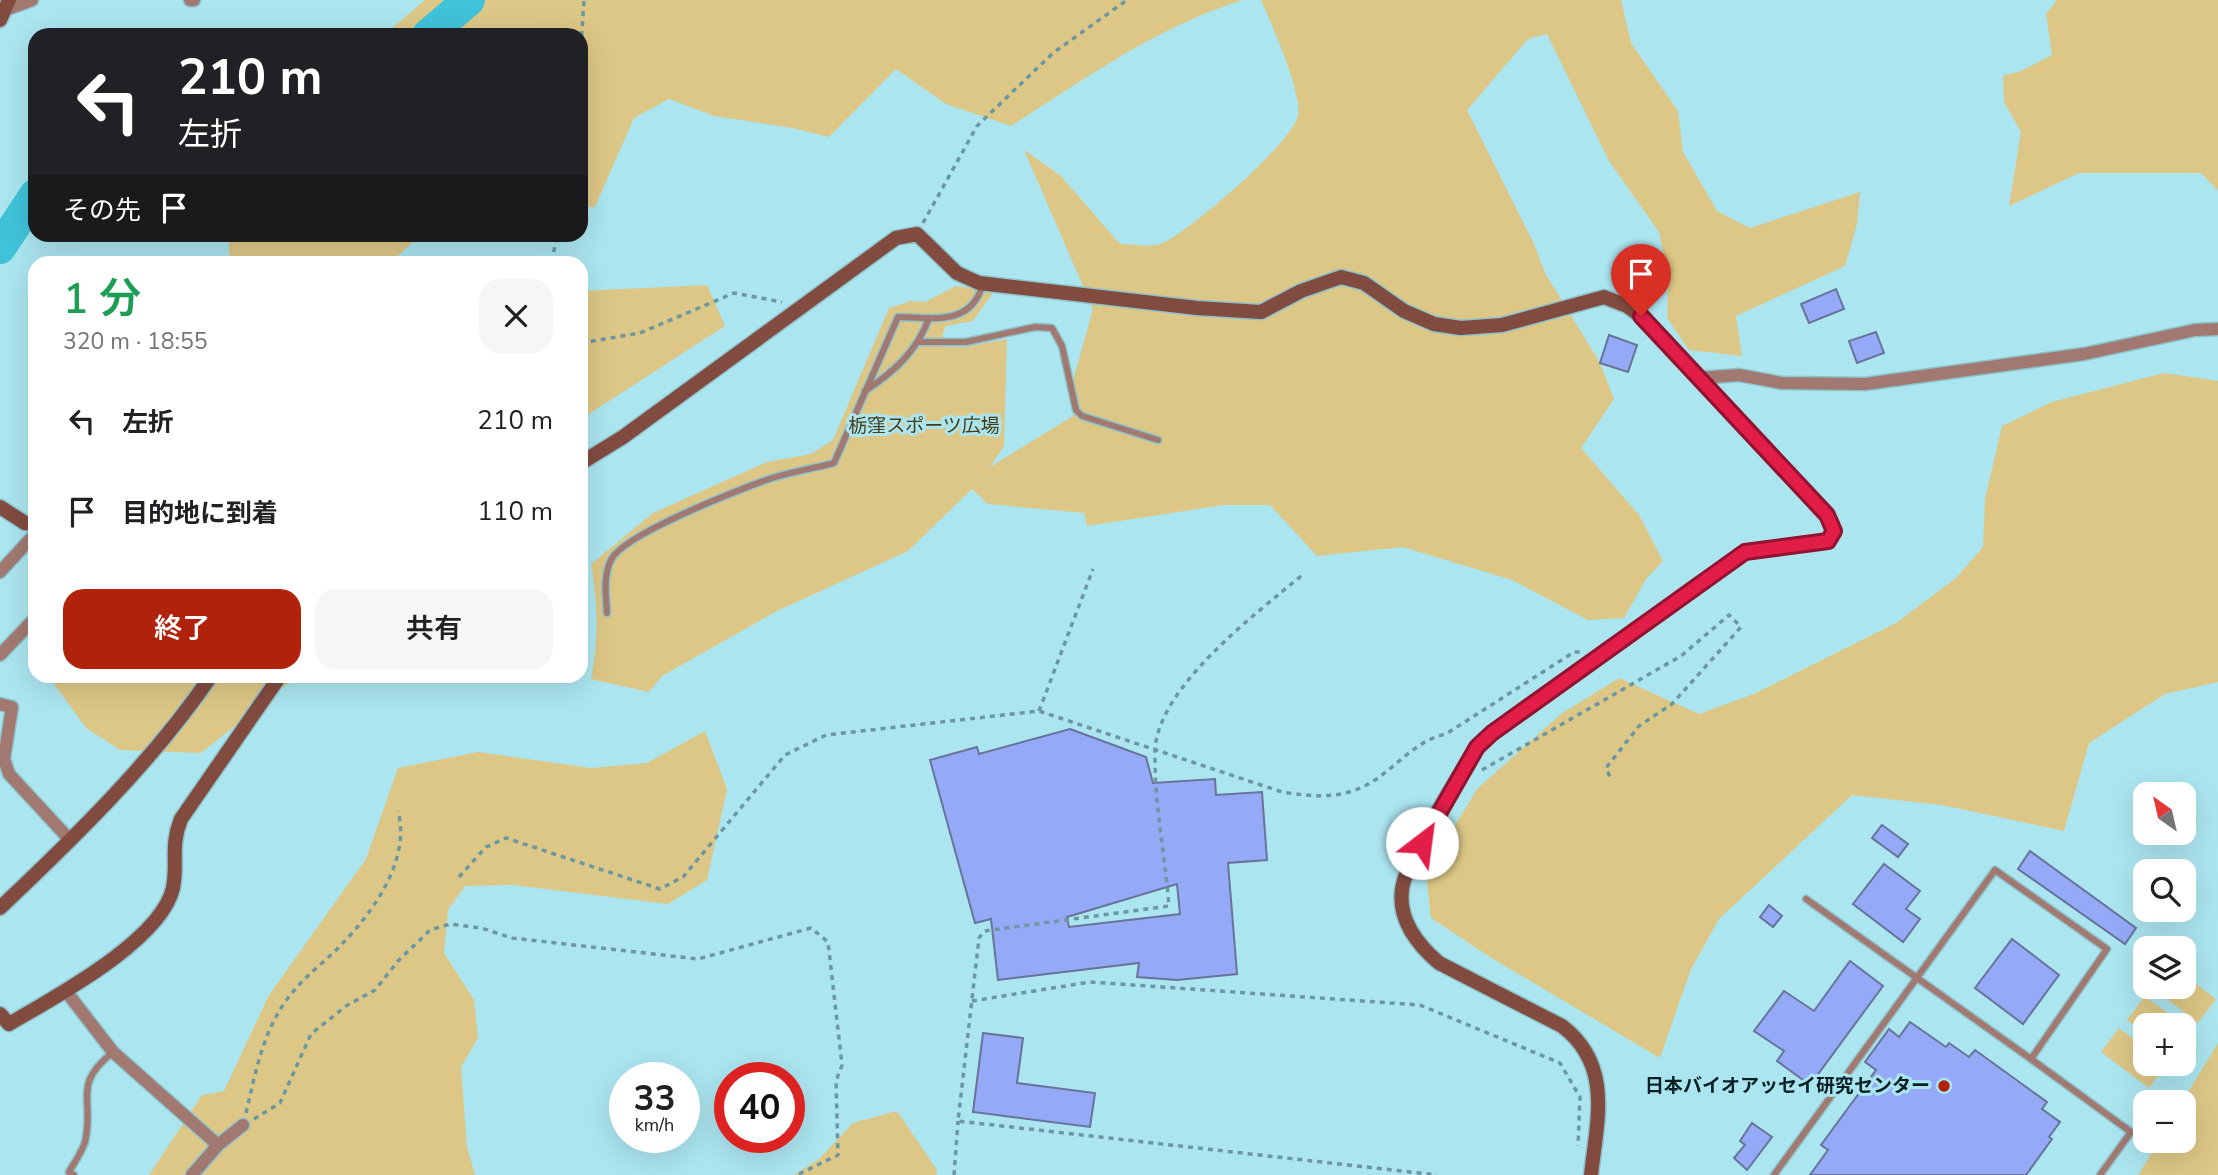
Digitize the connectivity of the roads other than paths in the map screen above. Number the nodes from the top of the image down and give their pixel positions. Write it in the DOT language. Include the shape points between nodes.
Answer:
graph roads {
  1 [pos="32,0"];
  2 [pos="5,10"];
  3 [pos="983,283"];
  4 [pos="929,318"];
  5 [pos="2218,329"];
  6 [pos="920,342"];
  7 [pos="1698,378"];
  8 [pos="864,392"];
  9 [pos="1158,440"];
  10 [pos="588,459"];
  11 [pos="0,507"];
  12 [pos="28,523"];
  13 [pos="28,542"];
  14 [pos="0,572"];
  15 [pos="607,613"];
  16 [pos="28,625"];
  17 [pos="0,655"];
  18 [pos="206,683"];
  19 [pos="275,683"];
  20 [pos="0,704"];
  21 [pos="70,840"];
  22 [pos="1806,899"];
  23 [pos="0,908"];
  24 [pos="1917,978"];
  25 [pos="65,990"];
  26 [pos="3,1023"];
  27 [pos="113,1052"];
  28 [pos="2031,1059"];
  29 [pos="243,1125"];
  30 [pos="218,1145"];
  31 [pos="74,1175"];
  32 [pos="192,1175"];
  33 [pos="1591,1175"];
  34 [pos="1774,1175"];
  35 [pos="2100,1175"];
  1 -- 2 [label="street"];
  3 -- 4 [label="lane" via="978,301 969,310"];
  3 -- 7 [label="street" via="1261,312 1301,290 1341,277 1364,283 1433,324 1461,328 1502,325 1604,298 1641,316"];
  3 -- 10 [label="street" via="957,273 917,234 896,238"];
  4 -- 6 [label="lane"];
  4 -- 8 [label="lane" via="898,317"];
  5 -- 7 [label="street" via="2084,354 1865,384 1782,383 1739,375"];
  6 -- 8 [label="lane"];
  6 -- 9 [label="lane" via="966,342 1035,327 1052,328 1062,346 1076,410 1082,416"];
  7 -- 33 [label="street" via="1827,515 1834,531 1828,541 1745,552 1492,733 1477,747 1411,862 1402,890 1404,915 1423,950 1457,973 1562,1026 1589,1055 1599,1102"];
  8 -- 15 [label="lane" via="834,463 768,479 683,514 637,537 611,559"];
  11 -- 12 [label="street"];
  13 -- 14 [label="street"];
  16 -- 17 [label="street"];
  18 -- 21 [label="street"];
  19 -- 25 [label="street" via="181,820 173,842 173,888 156,919 82,982"];
  20 -- 21 [label="street" via="12,707 4,760 9,774"];
  21 -- 23 [label="street"];
  22 -- 24 [label="lane"];
  24 -- 28 [label="lane"];
  24 -- 28 [label="lane" via="1995,870 2108,949"];
  24 -- 34 [label="lane"];
  25 -- 26 [label="street"];
  25 -- 27 [label="street"];
  27 -- 30 [label="street"];
  27 -- 31 [label="lane" via="87,1079 84,1144 69,1172"];
  28 -- 35 [label="lane" via="2131,1132"];
  29 -- 30 [label="street"];
  30 -- 32 [label="street"];
}
